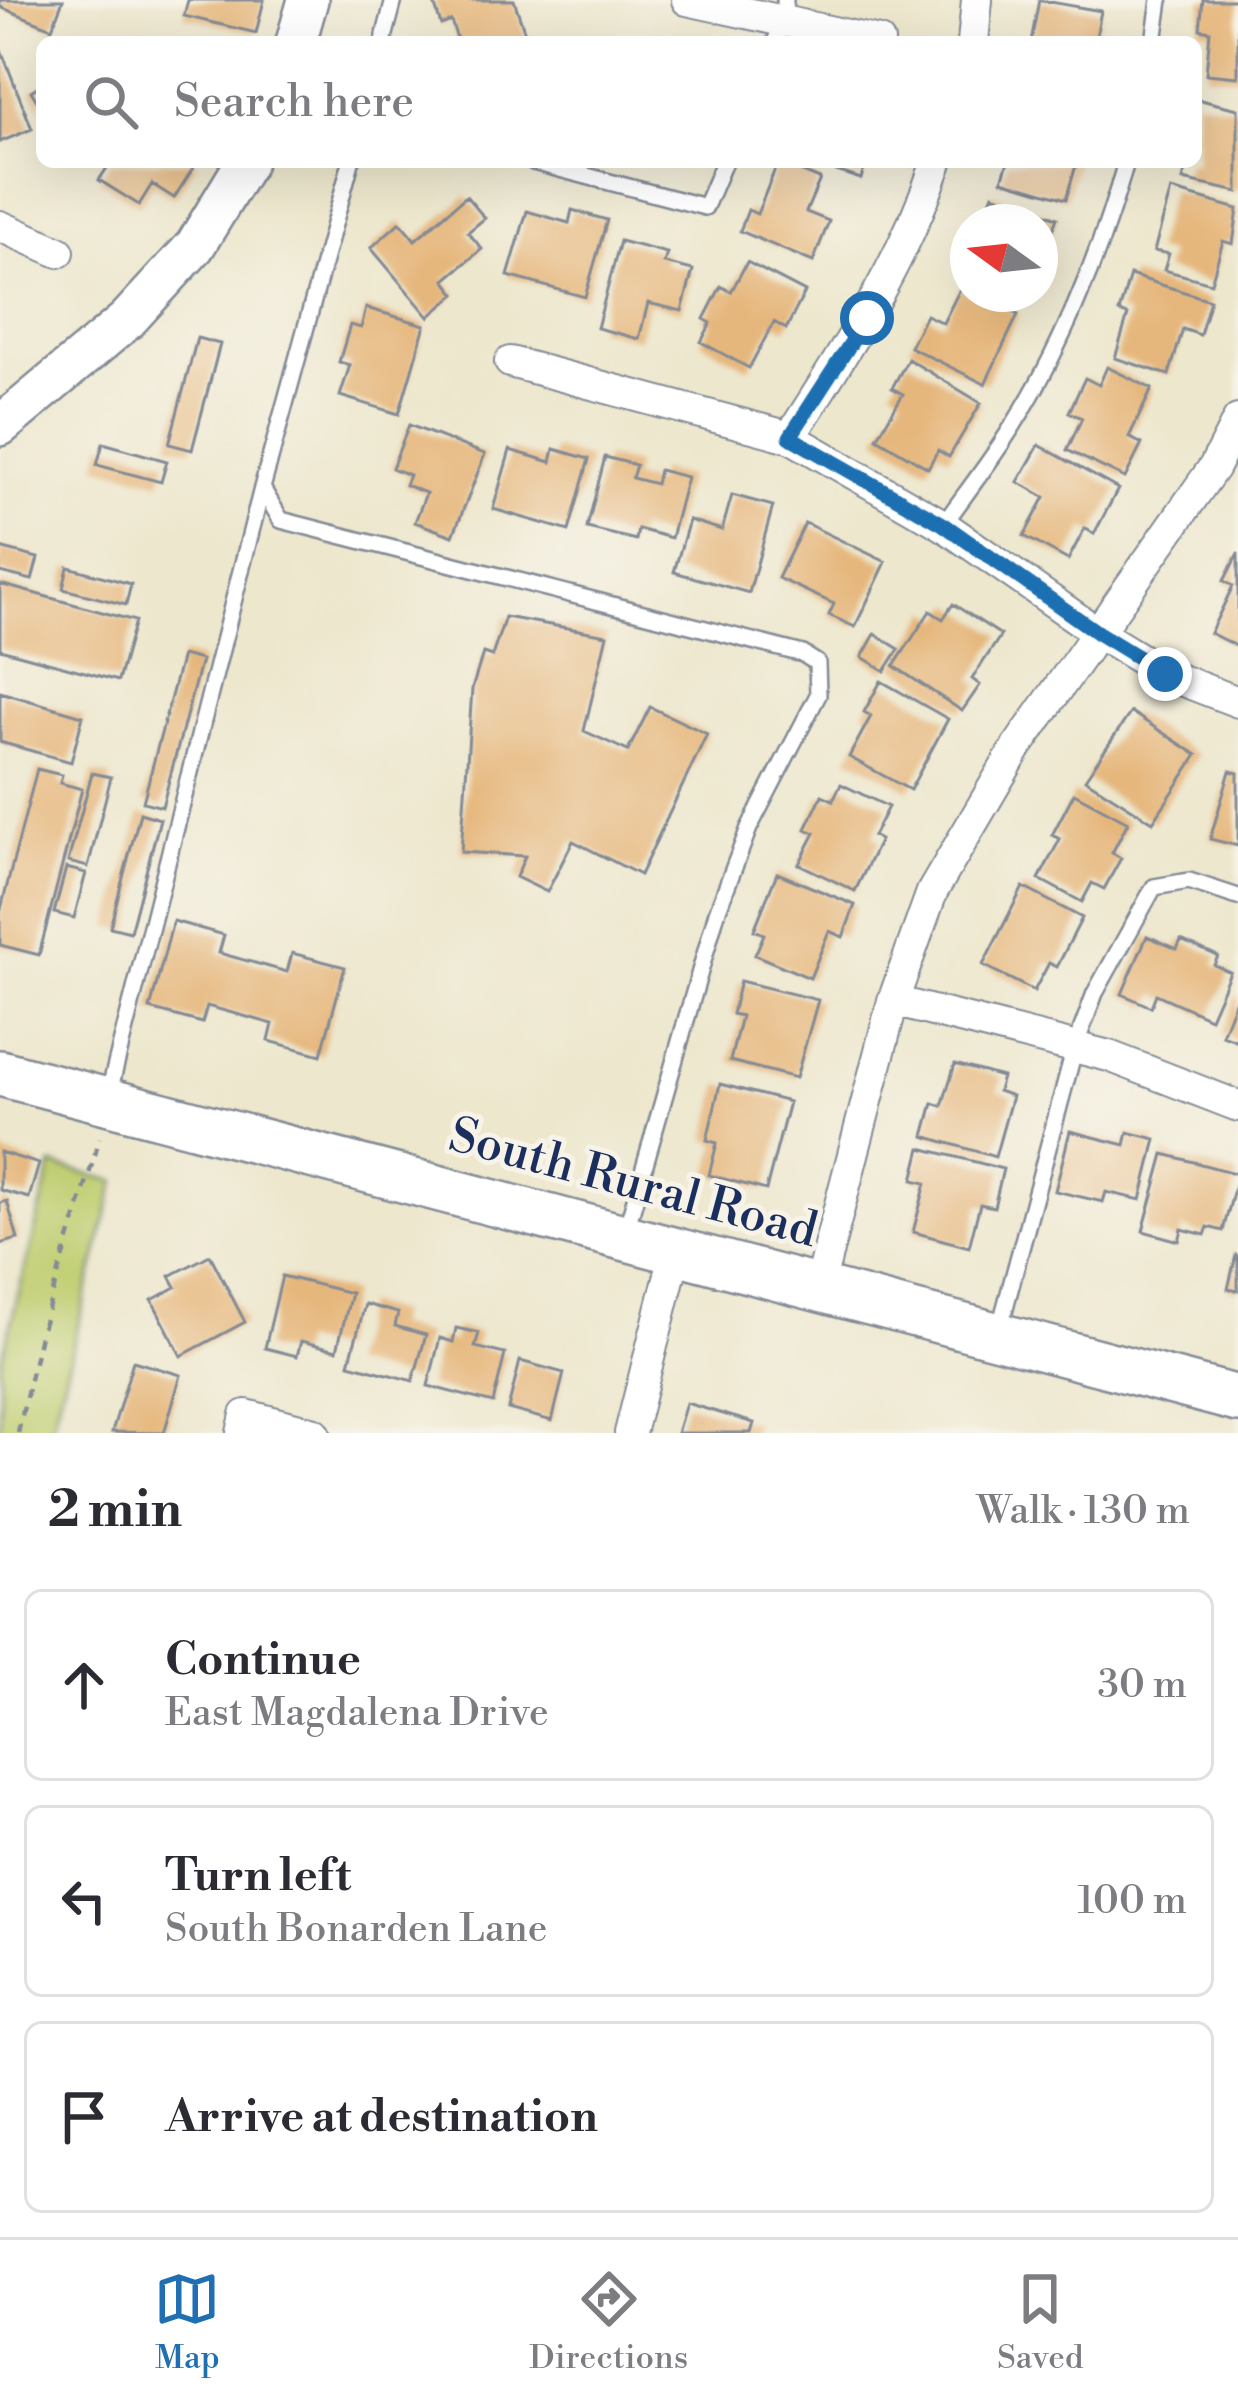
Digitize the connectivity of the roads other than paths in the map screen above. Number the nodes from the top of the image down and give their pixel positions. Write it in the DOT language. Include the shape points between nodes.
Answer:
graph roads {
  1 [pos="308,0"];
  2 [pos="394,0"];
  3 [pos="687,0"];
  4 [pos="977,0"];
  5 [pos="1160,0"];
  6 [pos="782,21"];
  7 [pos="298,36"];
  8 [pos="385,36"];
  9 [pos="851,36"];
  10 [pos="974,36"];
  11 [pos="1155,36"];
  12 [pos="242,168"];
  13 [pos="349,168"];
  14 [pos="556,168"];
  15 [pos="721,168"];
  16 [pos="935,168"];
  17 [pos="1124,168"];
  18 [pos="0,226"];
  19 [pos="59,252"];
  20 [pos="510,362"];
  21 [pos="1238,420"];
  22 [pos="0,427"];
  23 [pos="790,437"];
  24 [pos="262,488"];
  25 [pos="943,524"];
  26 [pos="1098,633"];
  27 [pos="1238,702"];
  28 [pos="1238,897"];
  29 [pos="893,1001"];
  30 [pos="1075,1047"];
  31 [pos="0,1073"];
  32 [pos="106,1101"];
  33 [pos="1238,1106"];
  34 [pos="624,1237"];
  35 [pos="676,1251"];
  36 [pos="818,1289"];
  37 [pos="997,1336"];
  38 [pos="1238,1399"];
  39 [pos="244,1424"];
  40 [pos="315,1433"];
  41 [pos="631,1433"];
  1 -- 7 [label="street"];
  2 -- 8 [label="lane"];
  3 -- 6 [label="street"];
  4 -- 10 [label="street"];
  5 -- 11 [label="lane"];
  6 -- 9 [label="street"];
  12 -- 22 [label="street" via="195,246 127,320"];
  13 -- 24 [label="lane"];
  14 -- 15 [label="lane" via="705,207"];
  16 -- 23 [label="street" via="867,318"];
  17 -- 25 [label="lane" via="1073,310 1005,438"];
  18 -- 19 [label="street"];
  20 -- 23 [label="street"];
  21 -- 26 [label="street"];
  23 -- 25 [label="street"];
  24 -- 32 [label="lane"];
  24 -- 34 [label="lane" via="281,520 817,663 818,695 749,828 717,912"];
  25 -- 26 [label="street"];
  26 -- 27 [label="street" via="1165,674"];
  26 -- 29 [label="street" via="941,875"];
  28 -- 30 [label="lane" via="1189,880 1154,887"];
  29 -- 30 [label="street"];
  29 -- 36 [label="street"];
  30 -- 33 [label="street"];
  30 -- 37 [label="lane"];
  31 -- 32 [label="main road, South Rural Road"];
  32 -- 34 [label="main road, South Rural Road"];
  34 -- 35 [label="main road, South Rural Road"];
  35 -- 36 [label="main road, South Rural Road"];
  35 -- 41 [label="street"];
  36 -- 37 [label="main road, South Rural Road"];
  37 -- 38 [label="main road, South Rural Road"];
  39 -- 40 [label="street"];
}
